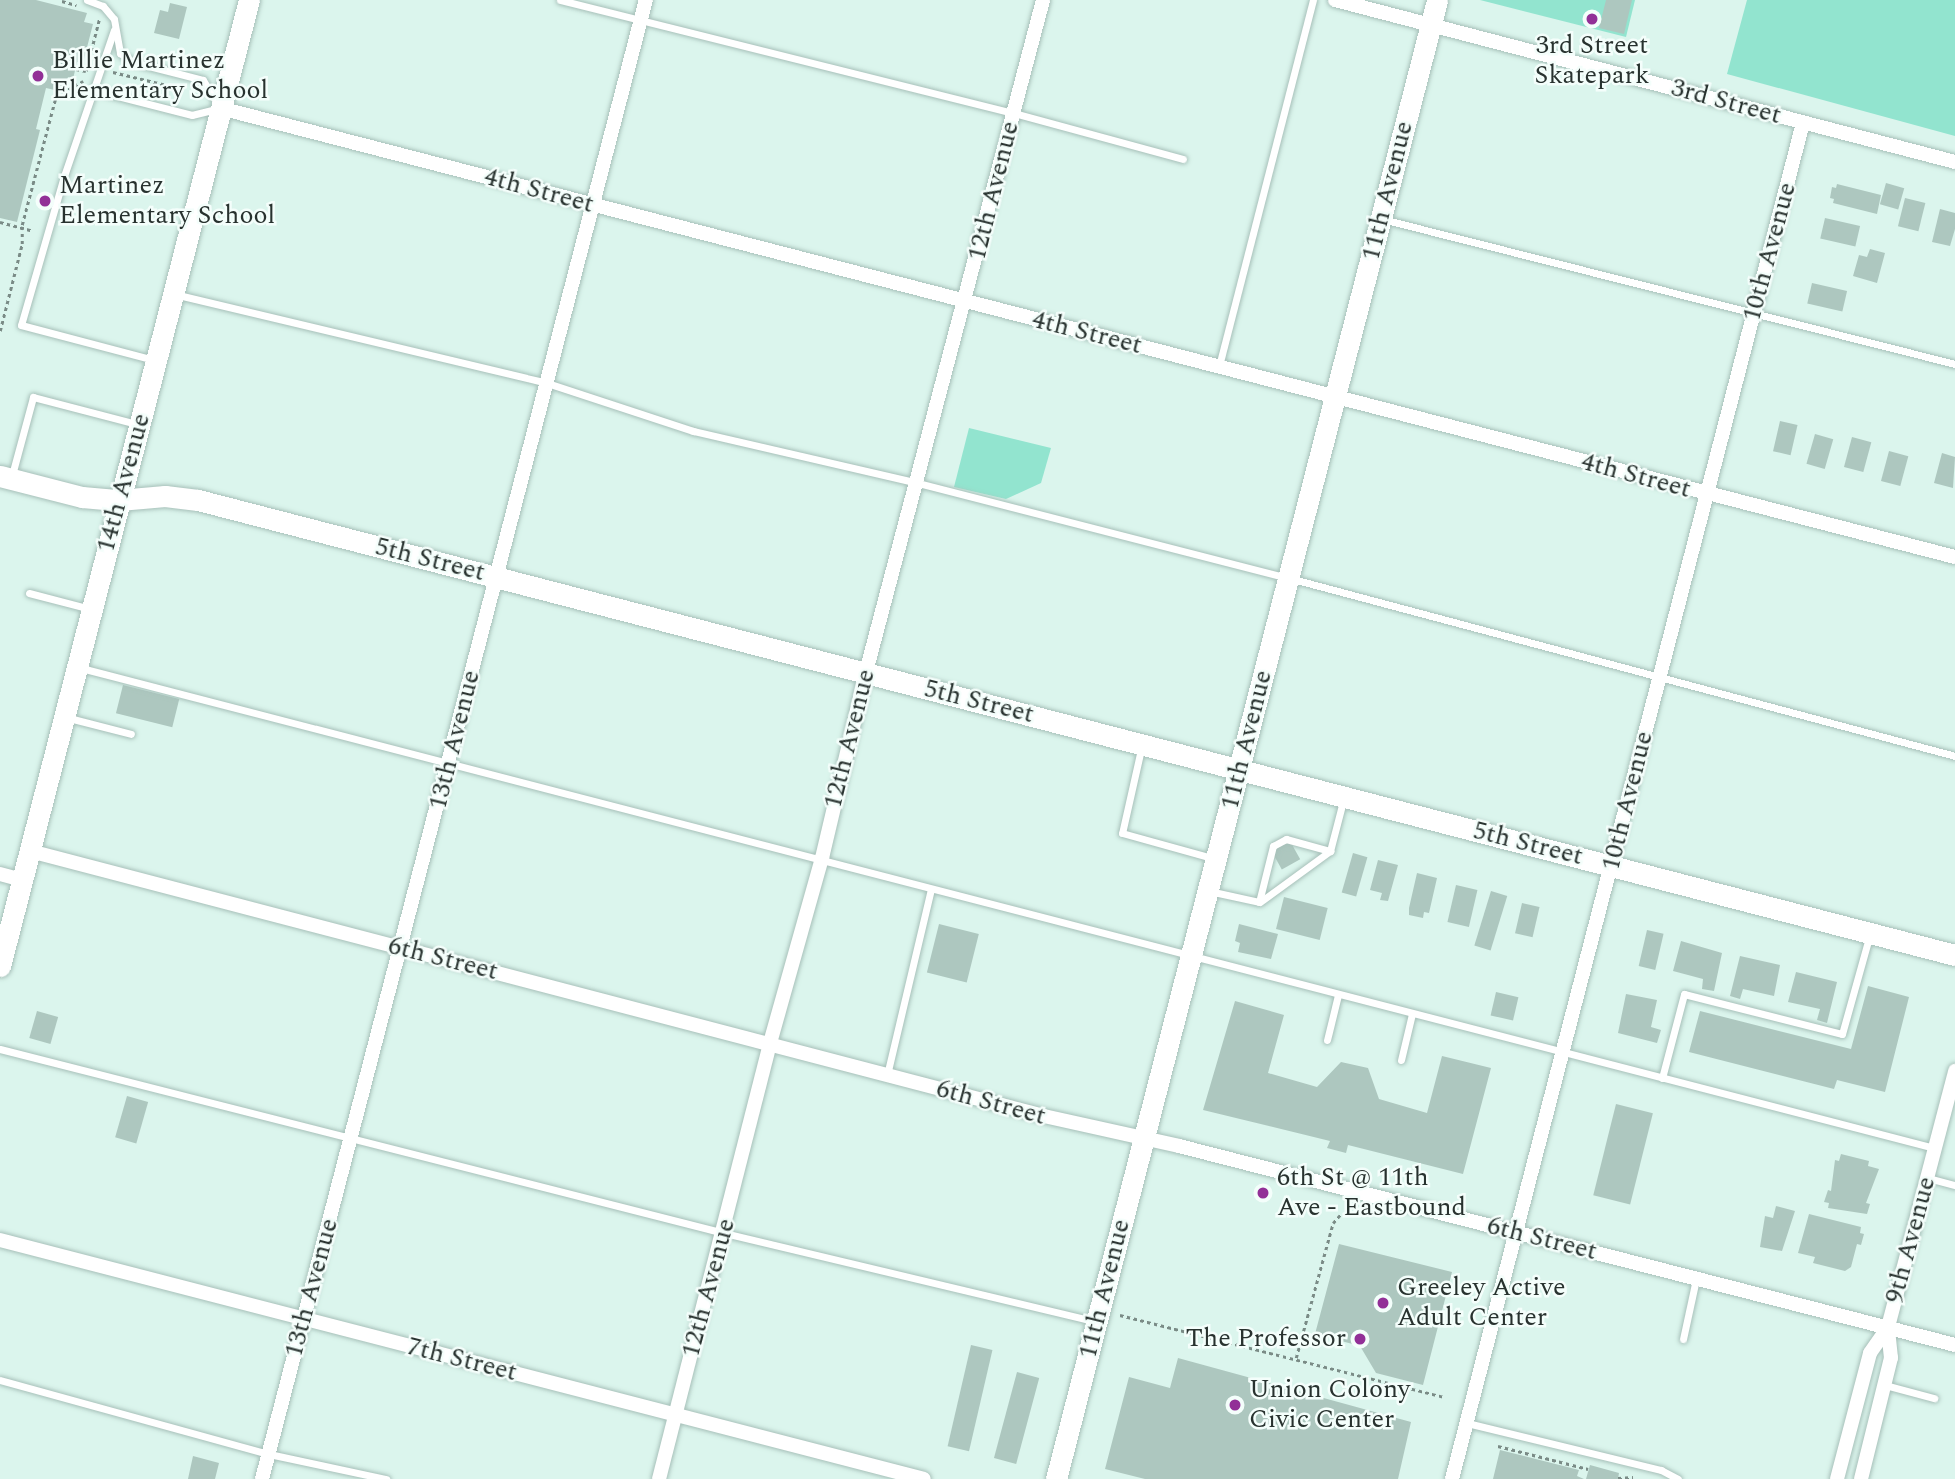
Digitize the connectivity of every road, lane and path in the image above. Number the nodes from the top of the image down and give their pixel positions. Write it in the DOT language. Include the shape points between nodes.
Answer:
graph roads {
  1 [pos="249,0"];
  2 [pos="559,0"];
  3 [pos="646,0"];
  4 [pos="1043,0"];
  5 [pos="1313,0"];
  6 [pos="1335,0"];
  7 [pos="1437,0"];
  8 [pos="62,1"];
  9 [pos="88,4"];
  10 [pos="100,16"];
  11 [pos="641,20"];
  12 [pos="1430,25"];
  13 [pos="114,30"];
  14 [pos="76,69"];
  15 [pos="86,71"];
  16 [pos="110,72"];
  17 [pos="183,89"];
  18 [pos="93,90"];
  19 [pos="220,108"];
  20 [pos="1014,113"];
  21 [pos="1804,123"];
  22 [pos="1182,159"];
  23 [pos="1955,162"];
  24 [pos="593,205"];
  25 [pos="1381,219"];
  26 [pos="0,222"];
  27 [pos="22,228"];
  28 [pos="33,231"];
  29 [pos="173,294"];
  30 [pos="965,301"];
  31 [pos="1754,312"];
  32 [pos="0,331"];
  33 [pos="156,360"];
  34 [pos="1955,364"];
  35 [pos="1219,366"];
  36 [pos="547,383"];
  37 [pos="1335,396"];
  38 [pos="139,424"];
  39 [pos="5,478"];
  40 [pos="918,483"];
  41 [pos="1707,495"];
  42 [pos="119,500"];
  43 [pos="1955,557"];
  44 [pos="496,577"];
  45 [pos="1289,578"];
  46 [pos="29,593"];
  47 [pos="92,609"];
  48 [pos="77,667"];
  49 [pos="866,673"];
  50 [pos="1660,676"];
  51 [pos="64,717"];
  52 [pos="131,734"];
  53 [pos="1142,744"];
  54 [pos="1955,756"];
  55 [pos="450,763"];
  56 [pos="1240,770"];
  57 [pos="1345,797"];
  58 [pos="30,851"];
  59 [pos="1330,851"];
  60 [pos="822,859"];
  61 [pos="1216,859"];
  62 [pos="1611,866"];
  63 [pos="0,874"];
  64 [pos="22,880"];
  65 [pos="931,889"];
  66 [pos="1208,890"];
  67 [pos="1259,902"];
  68 [pos="1870,933"];
  69 [pos="400,948"];
  70 [pos="1955,955"];
  71 [pos="1191,957"];
  72 [pos="0,966"];
  73 [pos="1338,995"];
  74 [pos="1412,1014"];
  75 [pos="1327,1040"];
  76 [pos="770,1043"];
  77 [pos="0,1049"];
  78 [pos="1563,1053"];
  79 [pos="1401,1060"];
  80 [pos="1955,1071"];
  81 [pos="887,1075"];
  82 [pos="1662,1078"];
  83 [pos="351,1136"];
  84 [pos="1144,1139"];
  85 [pos="1935,1148"];
  86 [pos="1927,1178"];
  87 [pos="1955,1185"];
  88 [pos="1340,1215"];
  89 [pos="1516,1232"];
  90 [pos="724,1233"];
  91 [pos="0,1240"];
  92 [pos="1696,1279"];
  93 [pos="1120,1315"];
  94 [pos="303,1320"];
  95 [pos="1096,1322"];
  96 [pos="1888,1327"];
  97 [pos="1683,1339"];
  98 [pos="1955,1345"];
  99 [pos="1296,1359"];
  100 [pos="0,1380"];
  101 [pos="1885,1385"];
  102 [pos="1445,1397"];
  103 [pos="1934,1398"];
  104 [pos="676,1415"];
  105 [pos="1466,1422"];
  106 [pos="1498,1446"];
  107 [pos="269,1454"];
  108 [pos="1588,1469"];
  109 [pos="1638,1477"];
  110 [pos="1619,1478"];
  111 [pos="262,1479"];
  112 [pos="386,1479"];
  113 [pos="659,1479"];
  114 [pos="924,1479"];
  115 [pos="1056,1479"];
  116 [pos="1452,1479"];
  117 [pos="1678,1479"];
  118 [pos="1837,1479"];
  119 [pos="1861,1479"];
  1 -- 19 [label="main road, 14th Avenue"];
  2 -- 11 [label="lane"];
  3 -- 11 [label="street, 13th Avenue"];
  4 -- 20 [label="street, 12th Avenue"];
  5 -- 35 [label="lane"];
  6 -- 12 [label="street, 3rd Street"];
  7 -- 12 [label="main road, 11th Avenue"];
  8 -- 9 [label="path"];
  9 -- 13 [label="lane" via="103,6 114,19"];
  10 -- 15 [label="path"];
  11 -- 20 [label="lane"];
  11 -- 24 [label="street, 13th Avenue"];
  12 -- 21 [label="street, 3rd Street"];
  12 -- 25 [label="main road, 11th Avenue"];
  13 -- 18 [label="lane"];
  13 -- 19 [label="lane" via="120,54 132,62 203,80"];
  14 -- 15 [label="path"];
  15 -- 27 [label="path" via="83,82 56,96"];
  16 -- 17 [label="path"];
  18 -- 19 [label="lane" via="192,116"];
  18 -- 33 [label="lane" via="21,326"];
  19 -- 24 [label="street, 4th Street"];
  19 -- 29 [label="main road, 14th Avenue"];
  20 -- 22 [label="lane"];
  20 -- 30 [label="street, 12th Avenue"];
  21 -- 23 [label="street, 3rd Street"];
  21 -- 31 [label="street, 10th Avenue"];
  24 -- 30 [label="street, 4th Street"];
  24 -- 36 [label="street, 13th Avenue"];
  25 -- 31 [label="lane"];
  25 -- 37 [label="main road, 11th Avenue"];
  26 -- 27 [label="path"];
  27 -- 28 [label="path"];
  27 -- 32 [label="path"];
  29 -- 33 [label="main road, 14th Avenue"];
  29 -- 36 [label="lane"];
  30 -- 35 [label="street, 4th Street"];
  30 -- 40 [label="street, 12th Avenue"];
  31 -- 34 [label="lane"];
  31 -- 41 [label="street, 10th Avenue"];
  33 -- 38 [label="main road, 14th Avenue"];
  35 -- 37 [label="street, 4th Street"];
  36 -- 40 [label="lane" via="693,431"];
  36 -- 44 [label="street, 13th Avenue"];
  37 -- 41 [label="street, 4th Street"];
  37 -- 45 [label="main road, 11th Avenue"];
  38 -- 39 [label="lane" via="33,397"];
  38 -- 42 [label="main road, 14th Avenue"];
  39 -- 42 [label="main road, 5th Street" via="82,497"];
  40 -- 45 [label="lane"];
  40 -- 49 [label="street, 12th Avenue"];
  41 -- 43 [label="street, 4th Street"];
  41 -- 50 [label="street, 10th Avenue"];
  42 -- 44 [label="main road, 5th Street" via="165,496 198,500"];
  42 -- 47 [label="main road, 14th Avenue"];
  44 -- 49 [label="main road, 5th Street"];
  44 -- 55 [label="street, 13th Avenue"];
  45 -- 50 [label="lane"];
  45 -- 56 [label="main road, 11th Avenue"];
  46 -- 47 [label="lane"];
  47 -- 48 [label="main road, 14th Avenue"];
  48 -- 51 [label="main road, 14th Avenue"];
  48 -- 55 [label="lane"];
  49 -- 53 [label="main road, 5th Street"];
  49 -- 60 [label="street, 12th Avenue"];
  50 -- 54 [label="lane"];
  50 -- 62 [label="street, 10th Avenue"];
  51 -- 52 [label="lane"];
  51 -- 58 [label="main road, 14th Avenue"];
  53 -- 56 [label="main road, 5th Street"];
  53 -- 61 [label="lane" via="1122,833"];
  55 -- 60 [label="lane"];
  55 -- 69 [label="street, 13th Avenue"];
  56 -- 57 [label="main road, 5th Street"];
  56 -- 61 [label="main road, 11th Avenue"];
  57 -- 59 [label="lane"];
  57 -- 62 [label="main road, 5th Street"];
  58 -- 64 [label="main road, 14th Avenue"];
  58 -- 69 [label="street, 6th Street"];
  59 -- 67 [label="lane"];
  59 -- 67 [label="lane" via="1286,839 1273,846"];
  60 -- 65 [label="lane"];
  60 -- 76 [label="street, 12th Avenue"];
  61 -- 66 [label="main road, 11th Avenue"];
  62 -- 68 [label="main road, 5th Street"];
  62 -- 78 [label="street, 10th Avenue"];
  63 -- 64 [label="street"];
  64 -- 72 [label="main road, 14th Avenue"];
  65 -- 71 [label="lane"];
  65 -- 81 [label="lane"];
  66 -- 67 [label="lane"];
  66 -- 71 [label="main road, 11th Avenue"];
  68 -- 70 [label="main road, 5th Street"];
  68 -- 82 [label="lane" via="1842,1034 1684,995"];
  69 -- 76 [label="street, 6th Street"];
  69 -- 83 [label="street, 13th Avenue"];
  71 -- 73 [label="lane"];
  71 -- 84 [label="main road, 11th Avenue"];
  73 -- 74 [label="lane"];
  73 -- 75 [label="lane"];
  74 -- 78 [label="lane"];
  74 -- 79 [label="lane"];
  76 -- 81 [label="street, 6th Street"];
  76 -- 90 [label="street, 12th Avenue"];
  77 -- 83 [label="lane"];
  78 -- 82 [label="lane"];
  78 -- 89 [label="street, 10th Avenue"];
  80 -- 85 [label="street, 9th Avenue"];
  81 -- 84 [label="street, 6th Street"];
  82 -- 85 [label="lane"];
  83 -- 90 [label="lane"];
  83 -- 94 [label="street, 13th Avenue"];
  84 -- 89 [label="street, 6th Street"];
  84 -- 95 [label="main road, 11th Avenue"];
  85 -- 86 [label="street, 9th Avenue"];
  86 -- 87 [label="lane"];
  86 -- 96 [label="street, 9th Avenue"];
  88 -- 99 [label="path" via="1333,1223"];
  89 -- 92 [label="street, 6th Street"];
  89 -- 105 [label="street, 10th Avenue"];
  90 -- 95 [label="lane"];
  90 -- 104 [label="street, 12th Avenue"];
  91 -- 94 [label="street, 7th Street"];
  92 -- 96 [label="street, 6th Street"];
  92 -- 97 [label="lane"];
  93 -- 99 [label="path"];
  94 -- 104 [label="street, 7th Street"];
  94 -- 107 [label="street, 13th Avenue"];
  95 -- 115 [label="main road, 11th Avenue"];
  96 -- 98 [label="street, 6th Street"];
  96 -- 101 [label="street, 9th Avenue" via="1891,1358"];
  96 -- 118 [label="street, 9th Avenue" via="1870,1353"];
  99 -- 102 [label="path"];
  100 -- 107 [label="lane"];
  101 -- 103 [label="lane"];
  101 -- 119 [label="street, 9th Avenue"];
  104 -- 113 [label="street, 12th Avenue"];
  104 -- 114 [label="street, 7th Street"];
  105 -- 116 [label="street, 10th Avenue"];
  105 -- 117 [label="lane" via="1661,1470"];
  106 -- 108 [label="path"];
  107 -- 111 [label="street, 13th Avenue"];
  107 -- 112 [label="lane"];
  109 -- 110 [label="path"];
}
